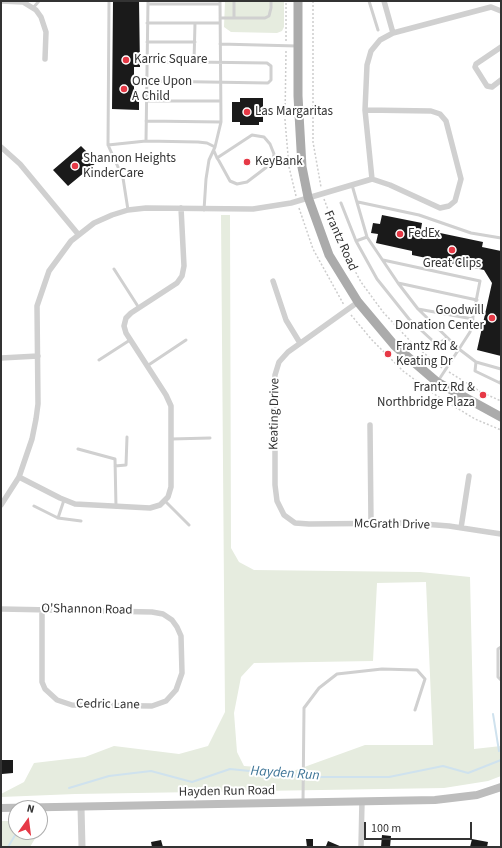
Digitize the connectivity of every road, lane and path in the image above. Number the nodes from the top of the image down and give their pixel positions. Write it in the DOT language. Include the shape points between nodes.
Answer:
graph roads {
  1 [pos="1,1"];
  2 [pos="38,1"];
  3 [pos="109,1"];
  4 [pos="234,1"];
  5 [pos="271,1"];
  6 [pos="286,1"];
  7 [pos="298,1"];
  8 [pos="374,1"];
  9 [pos="384,1"];
  10 [pos="148,2"];
  11 [pos="369,2"];
  12 [pos="220,3"];
  13 [pos="33,8"];
  14 [pos="499,10"];
  15 [pos="220,18"];
  16 [pos="234,18"];
  17 [pos="148,23"];
  18 [pos="195,23"];
  19 [pos="220,23"];
  20 [pos="378,30"];
  21 [pos="393,33"];
  22 [pos="147,42"];
  23 [pos="195,42"];
  24 [pos="220,44"];
  25 [pos="286,46"];
  26 [pos="298,46"];
  27 [pos="501,47"];
  28 [pos="45,59"];
  29 [pos="147,62"];
  30 [pos="194,62"];
  31 [pos="220,62"];
  32 [pos="501,80"];
  33 [pos="147,81"];
  34 [pos="220,82"];
  35 [pos="147,101"];
  36 [pos="220,101"];
  37 [pos="365,110"];
  38 [pos="146,121"];
  39 [pos="221,122"];
  40 [pos="146,141"];
  41 [pos="108,145"];
  42 [pos="1,146"];
  43 [pos="214,149"];
  44 [pos="217,158"];
  45 [pos="372,179"];
  46 [pos="352,184"];
  47 [pos="308,197"];
  48 [pos="297,201"];
  49 [pos="358,202"];
  50 [pos="341,203"];
  51 [pos="181,208"];
  52 [pos="128,210"];
  53 [pos="204,210"];
  54 [pos="78,234"];
  55 [pos="367,237"];
  56 [pos="501,238"];
  57 [pos="356,241"];
  58 [pos="383,260"];
  59 [pos="114,269"];
  60 [pos="273,281"];
  61 [pos="398,283"];
  62 [pos="477,300"];
  63 [pos="358,302"];
  64 [pos="139,308"];
  65 [pos="418,309"];
  66 [pos="347,310"];
  67 [pos="473,319"];
  68 [pos="447,338"];
  69 [pos="130,340"];
  70 [pos="186,340"];
  71 [pos="300,343"];
  72 [pos="459,349"];
  73 [pos="38,356"];
  74 [pos="1,358"];
  75 [pos="99,360"];
  76 [pos="476,362"];
  77 [pos="147,366"];
  78 [pos="501,369"];
  79 [pos="501,381"];
  80 [pos="437,382"];
  81 [pos="501,417"];
  82 [pos="370,425"];
  83 [pos="501,430"];
  84 [pos="127,437"];
  85 [pos="210,438"];
  86 [pos="171,439"];
  87 [pos="78,449"];
  88 [pos="116,466"];
  89 [pos="470,476"];
  90 [pos="19,477"];
  91 [pos="64,500"];
  92 [pos="165,501"];
  93 [pos="1,506"];
  94 [pos="34,506"];
  95 [pos="116,507"];
  96 [pos="284,515"];
  97 [pos="58,518"];
  98 [pos="81,520"];
  99 [pos="370,523"];
  100 [pos="189,524"];
  101 [pos="461,528"];
  102 [pos="501,534"];
  103 [pos="1,608"];
  104 [pos="42,610"];
  105 [pos="172,620"];
  106 [pos="501,647"];
  107 [pos="501,680"];
  108 [pos="415,710"];
  109 [pos="501,787"];
  110 [pos="362,801"];
  111 [pos="303,802"];
  112 [pos="81,807"];
  113 [pos="1,808"];
  114 [pos="82,847"];
  115 [pos="361,847"];
  1 -- 13 [label="street" via="23,2"];
  2 -- 13 [label="lane"];
  3 -- 41 [label="lane"];
  4 -- 16 [label="lane"];
  5 -- 16 [label="lane" via="269,16 265,18"];
  6 -- 25 [label="path"];
  7 -- 26 [label="main road, Frantz Road"];
  8 -- 11 [label="lane"];
  9 -- 21 [label="street"];
  10 -- 12 [label="lane"];
  10 -- 17 [label="lane"];
  11 -- 20 [label="lane"];
  12 -- 15 [label="lane"];
  13 -- 28 [label="street" via="41,17 46,32"];
  14 -- 21 [label="street" via="491,6"];
  15 -- 16 [label="lane"];
  15 -- 19 [label="lane"];
  17 -- 18 [label="lane"];
  17 -- 22 [label="lane"];
  18 -- 19 [label="lane"];
  18 -- 23 [label="lane"];
  19 -- 24 [label="lane"];
  21 -- 37 [label="street" via="380,40 371,51 367,65"];
  22 -- 23 [label="lane"];
  22 -- 29 [label="lane"];
  23 -- 30 [label="lane"];
  24 -- 25 [label="lane"];
  24 -- 31 [label="lane"];
  25 -- 26 [label="lane"];
  25 -- 48 [label="path" via="285,120 287,148"];
  26 -- 47 [label="main road, Frantz Road" via="298,129"];
  27 -- 32 [label="street" via="475,67 487,86 492,87"];
  29 -- 30 [label="lane"];
  29 -- 33 [label="lane"];
  30 -- 31 [label="lane"];
  31 -- 34 [label="lane"];
  31 -- 34 [label="lane" via="267,63 271,66 271,80 268,83"];
  33 -- 34 [label="lane"];
  33 -- 35 [label="lane"];
  34 -- 36 [label="lane"];
  35 -- 36 [label="lane"];
  35 -- 38 [label="lane"];
  36 -- 39 [label="lane"];
  37 -- 45 [label="street"];
  37 -- 45 [label="street" via="431,111 440,114 446,121 460,179 455,201 440,208"];
  38 -- 39 [label="lane"];
  38 -- 40 [label="lane"];
  39 -- 43 [label="lane"];
  40 -- 41 [label="lane"];
  40 -- 43 [label="lane" via="207,143"];
  41 -- 52 [label="lane" via="123,178"];
  42 -- 54 [label="street" via="20,164"];
  43 -- 44 [label="lane"];
  43 -- 53 [label="lane" via="209,160"];
  44 -- 44 [label="lane" via="230,181 237,184 247,182 272,163 274,154 264,137 252,135"];
  45 -- 46 [label="street"];
  46 -- 47 [label="street"];
  46 -- 49 [label="lane"];
  47 -- 48 [label="street"];
  47 -- 63 [label="main road, Frantz Road" via="329,256"];
  48 -- 53 [label="street" via="253,209"];
  48 -- 66 [label="path" via="313,249"];
  49 -- 55 [label="lane"];
  49 -- 56 [label="lane" via="419,215 471,233"];
  50 -- 57 [label="lane"];
  51 -- 52 [label="street"];
  51 -- 53 [label="street"];
  51 -- 64 [label="street" via="184,266 182,276 177,283"];
  52 -- 54 [label="street" via="112,215"];
  54 -- 73 [label="street" via="59,255 42,287 37,306"];
  55 -- 57 [label="lane"];
  55 -- 58 [label="lane"];
  57 -- 68 [label="lane" via="377,279 409,319 434,342 439,343"];
  58 -- 61 [label="lane"];
  58 -- 62 [label="lane" via="480,280"];
  59 -- 64 [label="lane"];
  60 -- 71 [label="street" via="286,320"];
  61 -- 62 [label="lane"];
  61 -- 65 [label="lane"];
  62 -- 67 [label="lane"];
  63 -- 66 [label="street, Keating Drive"];
  63 -- 80 [label="main road, Frantz Road" via="395,346"];
  64 -- 69 [label="street" via="126,318 124,326"];
  65 -- 67 [label="lane"];
  65 -- 68 [label="lane"];
  66 -- 71 [label="street, Keating Drive"];
  66 -- 83 [label="path" via="403,371 436,396 475,419"];
  67 -- 72 [label="lane" via="470,332"];
  68 -- 72 [label="lane"];
  69 -- 75 [label="lane"];
  69 -- 77 [label="street"];
  70 -- 77 [label="lane"];
  71 -- 96 [label="street, Keating Drive" via="279,362 275,375 275,485 277,501"];
  72 -- 76 [label="lane"];
  72 -- 80 [label="lane"];
  73 -- 74 [label="street"];
  73 -- 90 [label="street" via="36,419"];
  76 -- 78 [label="lane"];
  76 -- 79 [label="lane" via="475,371 500,383"];
  77 -- 86 [label="street" via="171,406"];
  80 -- 81 [label="main road, Frantz Road"];
  82 -- 99 [label="street"];
  84 -- 88 [label="lane" via="126,465"];
  85 -- 86 [label="lane"];
  86 -- 92 [label="street" via="171,487"];
  87 -- 88 [label="lane" via="115,458"];
  88 -- 95 [label="lane"];
  89 -- 101 [label="street"];
  90 -- 91 [label="street"];
  90 -- 93 [label="street"];
  91 -- 95 [label="street" via="75,504"];
  91 -- 97 [label="lane"];
  92 -- 95 [label="street" via="150,508"];
  92 -- 100 [label="lane"];
  94 -- 97 [label="lane"];
  96 -- 99 [label="street, McGrath Drive" via="295,523"];
  97 -- 98 [label="lane"];
  99 -- 101 [label="street, McGrath Drive" via="411,523"];
  101 -- 102 [label="street, McGrath Drive"];
  103 -- 104 [label="street, O'Shannon Road"];
  104 -- 105 [label="street, O'Shannon Road" via="152,612 163,614"];
  104 -- 105 [label="street, Cedric Lane" via="42,682 45,689 57,700 72,705 152,706 172,696 182,673 181,636"];
  106 -- 107 [label="lane" via="498,649 498,677"];
  108 -- 111 [label="lane" via="425,679 417,670 382,669 337,674 319,688 304,708"];
  109 -- 110 [label="main road, Hayden Run Road" via="455,798"];
  110 -- 111 [label="main road, Hayden Run Road"];
  110 -- 115 [label="street"];
  111 -- 112 [label="main road, Hayden Run Road"];
  112 -- 113 [label="main road, Hayden Run Road"];
  112 -- 114 [label="street"];
}
